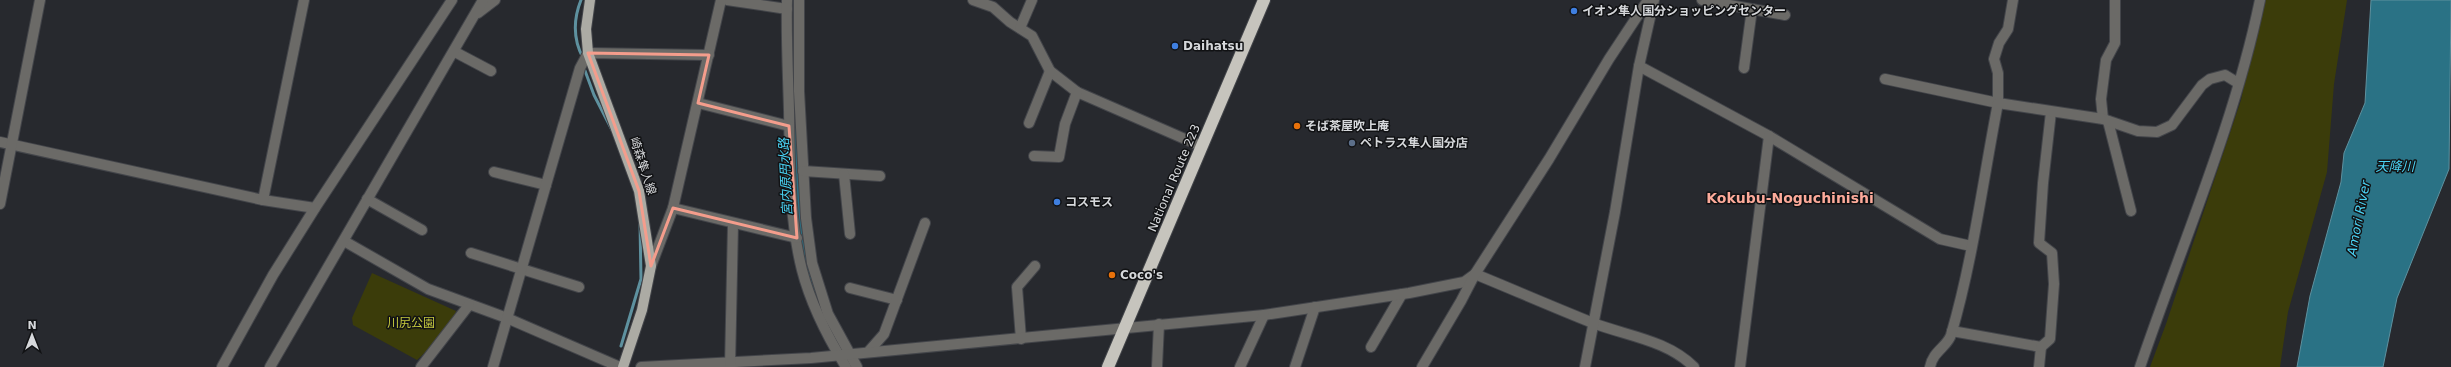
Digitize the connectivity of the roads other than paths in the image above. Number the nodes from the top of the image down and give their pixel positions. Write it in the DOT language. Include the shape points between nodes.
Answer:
graph roads {
  1 [pos="40,0"];
  2 [pos="304,0"];
  3 [pos="452,0"];
  4 [pos="484,0"];
  5 [pos="495,0"];
  6 [pos="590,0"];
  7 [pos="721,0"];
  8 [pos="726,0"];
  9 [pos="799,0"];
  10 [pos="973,0"];
  11 [pos="1032,0"];
  12 [pos="1264,0"];
  13 [pos="1648,0"];
  14 [pos="1654,0"];
  15 [pos="1702,0"];
  16 [pos="2013,0"];
  17 [pos="2115,0"];
  18 [pos="2260,0"];
  19 [pos="787,5"];
  20 [pos="1752,9"];
  21 [pos="478,13"];
  22 [pos="1785,15"];
  23 [pos="1020,28"];
  24 [pos="455,52"];
  25 [pos="588,52"];
  26 [pos="708,55"];
  27 [pos="1640,66"];
  28 [pos="1744,68"];
  29 [pos="491,71"];
  30 [pos="1050,71"];
  31 [pos="1885,79"];
  32 [pos="2238,83"];
  33 [pos="1077,92"];
  34 [pos="698,103"];
  35 [pos="1998,103"];
  36 [pos="2051,112"];
  37 [pos="2105,120"];
  38 [pos="1029,123"];
  39 [pos="789,126"];
  40 [pos="1769,136"];
  41 [pos="0,142"];
  42 [pos="11,144"];
  43 [pos="1201,146"];
  44 [pos="1034,156"];
  45 [pos="803,171"];
  46 [pos="494,172"];
  47 [pos="844,174"];
  48 [pos="880,176"];
  49 [pos="546,185"];
  50 [pos="367,199"];
  51 [pos="263,200"];
  52 [pos="0,204"];
  53 [pos="315,208"];
  54 [pos="673,208"];
  55 [pos="2131,211"];
  56 [pos="925,223"];
  57 [pos="733,224"];
  58 [pos="422,230"];
  59 [pos="850,234"];
  60 [pos="797,238"];
  61 [pos="344,241"];
  62 [pos="1971,246"];
  63 [pos="471,253"];
  64 [pos="651,266"];
  65 [pos="1035,266"];
  66 [pos="522,269"];
  67 [pos="1474,274"];
  68 [pos="579,287"];
  69 [pos="850,288"];
  70 [pos="1402,294"];
  71 [pos="897,300"];
  72 [pos="469,305"];
  73 [pos="1315,307"];
  74 [pos="1264,315"];
  75 [pos="507,318"];
  76 [pos="1593,323"];
  77 [pos="1158,324"];
  78 [pos="1125,328"];
  79 [pos="1952,330"];
  80 [pos="1021,339"];
  81 [pos="1371,347"];
  82 [pos="2041,347"];
  83 [pos="869,351"];
  84 [pos="844,354"];
  85 [pos="2144,356"];
  86 [pos="730,365"];
  87 [pos="222,367"];
  88 [pos="270,367"];
  89 [pos="421,367"];
  90 [pos="493,367"];
  91 [pos="622,367"];
  92 [pos="640,367"];
  93 [pos="846,367"];
  94 [pos="857,367"];
  95 [pos="1108,367"];
  96 [pos="1157,367"];
  97 [pos="1240,367"];
  98 [pos="1296,367"];
  99 [pos="1422,367"];
  100 [pos="1585,367"];
  101 [pos="1694,367"];
  102 [pos="1740,367"];
  103 [pos="1930,367"];
  104 [pos="2039,367"];
  105 [pos="2131,367"];
  106 [pos="2140,367"];
  1 -- 42 [label="street"];
  2 -- 51 [label="street"];
  3 -- 53 [label="street"];
  4 -- 21 [label="street"];
  5 -- 21 [label="street"];
  6 -- 25 [label="main road, 崎森隼人線" via="586,29"];
  7 -- 26 [label="street"];
  8 -- 19 [label="street"];
  9 -- 45 [label="street" via="799,91"];
  10 -- 23 [label="street" via="993,7"];
  11 -- 23 [label="street"];
  12 -- 43 [label="highway, National Route 223" via="1239,64"];
  13 -- 67 [label="street"];
  14 -- 27 [label="street"];
  15 -- 20 [label="street"];
  16 -- 35 [label="street" via="2008,30 1999,43 1994,59 1998,73"];
  17 -- 37 [label="street" via="2115,43 2106,60 2101,99"];
  18 -- 32 [label="street" via="2250,46"];
  19 -- 39 [label="street"];
  20 -- 22 [label="street"];
  20 -- 28 [label="street"];
  21 -- 24 [label="street"];
  23 -- 30 [label="street" via="1032,36"];
  24 -- 29 [label="street"];
  24 -- 50 [label="street"];
  25 -- 26 [label="street"];
  25 -- 49 [label="street" via="580,68"];
  25 -- 64 [label="main road, 崎森隼人線" via="639,191"];
  26 -- 34 [label="street"];
  27 -- 40 [label="street"];
  27 -- 76 [label="street" via="1621,182"];
  30 -- 33 [label="street"];
  30 -- 38 [label="street"];
  31 -- 35 [label="street"];
  32 -- 37 [label="street" via="2225,75 2210,79 2195,93 2172,125 2157,132 2138,132"];
  32 -- 85 [label="street" via="2209,177"];
  33 -- 43 [label="street"];
  33 -- 44 [label="street" via="1065,124 1059,157"];
  34 -- 39 [label="street"];
  34 -- 54 [label="street"];
  35 -- 36 [label="street"];
  35 -- 62 [label="street"];
  36 -- 37 [label="street"];
  36 -- 82 [label="street" via="2039,243 2052,253 2054,284 2050,339"];
  37 -- 55 [label="street"];
  39 -- 60 [label="street" via="789,163"];
  40 -- 62 [label="street" via="1940,239"];
  40 -- 102 [label="street"];
  41 -- 42 [label="street"];
  42 -- 51 [label="street"];
  42 -- 52 [label="street"];
  43 -- 78 [label="highway, National Route 223"];
  45 -- 47 [label="street"];
  45 -- 84 [label="street" via="812,263"];
  46 -- 49 [label="street"];
  47 -- 48 [label="street"];
  47 -- 59 [label="street"];
  49 -- 66 [label="street"];
  50 -- 58 [label="street"];
  50 -- 61 [label="street"];
  51 -- 53 [label="street"];
  53 -- 87 [label="street" via="273,275"];
  54 -- 57 [label="street"];
  54 -- 64 [label="street"];
  56 -- 71 [label="street"];
  57 -- 60 [label="street"];
  57 -- 86 [label="street"];
  60 -- 84 [label="street" via="802,270 813,303 830,340"];
  61 -- 72 [label="street" via="428,289"];
  61 -- 88 [label="street"];
  62 -- 79 [label="street"];
  63 -- 66 [label="street"];
  64 -- 91 [label="main road, 崎森隼人線" via="642,310"];
  65 -- 80 [label="street" via="1017,287"];
  66 -- 68 [label="street"];
  66 -- 75 [label="street"];
  67 -- 70 [label="street" via="1464,282"];
  67 -- 76 [label="street"];
  67 -- 99 [label="street"];
  69 -- 71 [label="street"];
  70 -- 73 [label="street"];
  70 -- 81 [label="street"];
  71 -- 83 [label="street" via="884,334"];
  72 -- 75 [label="street"];
  72 -- 89 [label="street"];
  73 -- 74 [label="street"];
  73 -- 98 [label="street"];
  74 -- 77 [label="street"];
  74 -- 97 [label="street"];
  75 -- 90 [label="street"];
  75 -- 91 [label="street"];
  76 -- 100 [label="street"];
  76 -- 101 [label="street" via="1662,345"];
  77 -- 78 [label="street"];
  77 -- 96 [label="street"];
  78 -- 80 [label="street"];
  78 -- 95 [label="highway, National Route 223"];
  79 -- 82 [label="street"];
  79 -- 103 [label="street" via="1950,337 1932,357"];
  80 -- 83 [label="street"];
  82 -- 104 [label="street"];
  83 -- 84 [label="street"];
  84 -- 86 [label="street"];
  84 -- 93 [label="street"];
  84 -- 94 [label="street"];
  85 -- 105 [label="street"];
  85 -- 106 [label="street"];
  86 -- 92 [label="street"];
}
